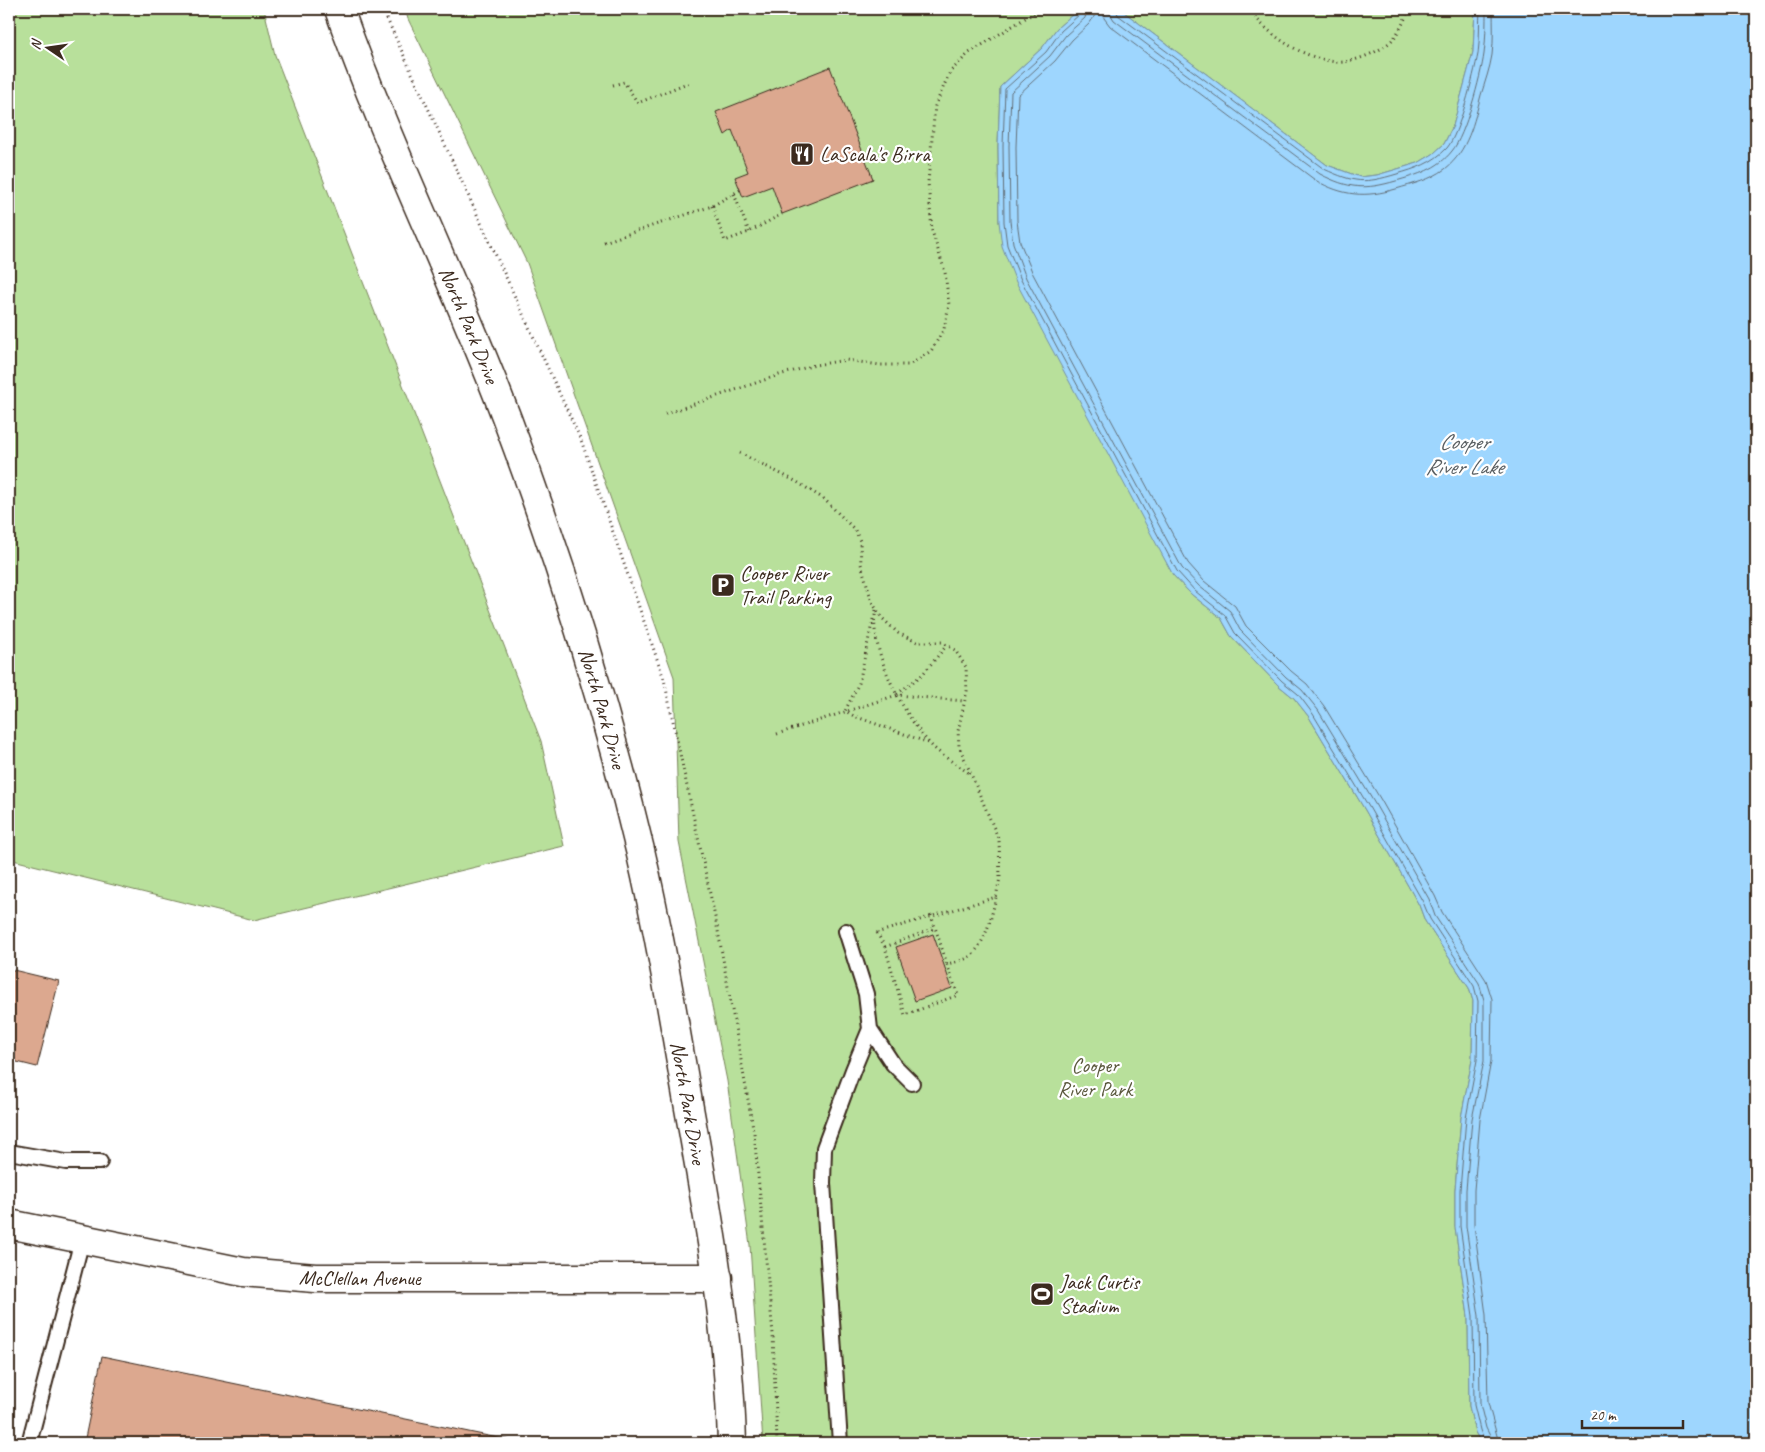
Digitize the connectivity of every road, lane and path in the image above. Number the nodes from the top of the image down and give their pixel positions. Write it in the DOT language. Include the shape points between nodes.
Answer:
graph roads {
  1 [pos="339,9"];
  2 [pos="384,9"];
  3 [pos="1040,9"];
  4 [pos="1249,9"];
  5 [pos="1409,9"];
  6 [pos="387,19"];
  7 [pos="692,80"];
  8 [pos="613,85"];
  9 [pos="740,190"];
  10 [pos="734,194"];
  11 [pos="712,206"];
  12 [pos="782,214"];
  13 [pos="749,232"];
  14 [pos="604,242"];
  15 [pos="665,414"];
  16 [pos="740,453"];
  17 [pos="876,609"];
  18 [pos="874,618"];
  19 [pos="947,645"];
  20 [pos="897,695"];
  21 [pos="964,701"];
  22 [pos="845,711"];
  23 [pos="777,734"];
  24 [pos="929,743"];
  25 [pos="971,774"];
  26 [pos="996,897"];
  27 [pos="931,915"];
  28 [pos="935,928"];
  29 [pos="846,931"];
  30 [pos="877,933"];
  31 [pos="868,935"];
  32 [pos="885,947"];
  33 [pos="947,964"];
  34 [pos="870,1030"];
  35 [pos="912,1082"];
  36 [pos="9,1152"];
  37 [pos="100,1162"];
  38 [pos="9,1224"];
  39 [pos="82,1240"];
  40 [pos="718,1278"];
  41 [pos="29,1443"];
  42 [pos="732,1443"];
  43 [pos="840,1443"];
  1 -- 40 [label="street, North Park Drive" via="406,181 505,416 586,648 648,885"];
  2 -- 6 [label="path"];
  3 -- 15 [label="path" via="969,53 950,72 935,106 928,182 932,231 945,272 949,305 944,329 931,350 909,365 846,360 816,365"];
  4 -- 5 [label="path" via="1278,38 1307,54 1338,63 1366,57 1392,41"];
  7 -- 8 [label="path" via="638,104 624,82"];
  9 -- 10 [label="path"];
  10 -- 11 [label="path"];
  10 -- 13 [label="path"];
  11 -- 13 [label="path" via="725,241"];
  11 -- 14 [label="path"];
  12 -- 13 [label="path"];
  16 -- 17 [label="path" via="797,482 824,500 854,530 860,541 861,564"];
  17 -- 18 [label="path"];
  17 -- 19 [label="path" via="898,633 917,642"];
  18 -- 20 [label="path" via="878,644"];
  18 -- 22 [label="path" via="858,683"];
  19 -- 20 [label="path" via="922,675"];
  19 -- 21 [label="path" via="956,650 966,667"];
  20 -- 21 [label="path"];
  20 -- 22 [label="path"];
  20 -- 24 [label="path"];
  21 -- 25 [label="path" via="958,731 959,746"];
  22 -- 23 [label="path"];
  22 -- 24 [label="path"];
  24 -- 25 [label="path"];
  25 -- 26 [label="path" via="999,840 1000,878"];
  26 -- 27 [label="path"];
  26 -- 33 [label="path" via="990,920 974,953 967,959"];
  27 -- 28 [label="path"];
  27 -- 30 [label="path"];
  28 -- 32 [label="path"];
  28 -- 33 [label="path"];
  29 -- 34 [label="lane" via="866,994"];
  30 -- 31 [label="path"];
  30 -- 32 [label="path"];
  32 -- 33 [label="path" via="905,1015 958,995"];
  34 -- 35 [label="lane" via="893,1064"];
  34 -- 43 [label="lane" via="824,1148 823,1183"];
  36 -- 37 [label="lane" via="66,1162"];
  38 -- 39 [label="street, McClellan Avenue"];
  39 -- 40 [label="street, McClellan Avenue" via="243,1272 315,1278"];
  39 -- 41 [label="lane"];
  40 -- 42 [label="street, North Park Drive" via="731,1398"];
}
